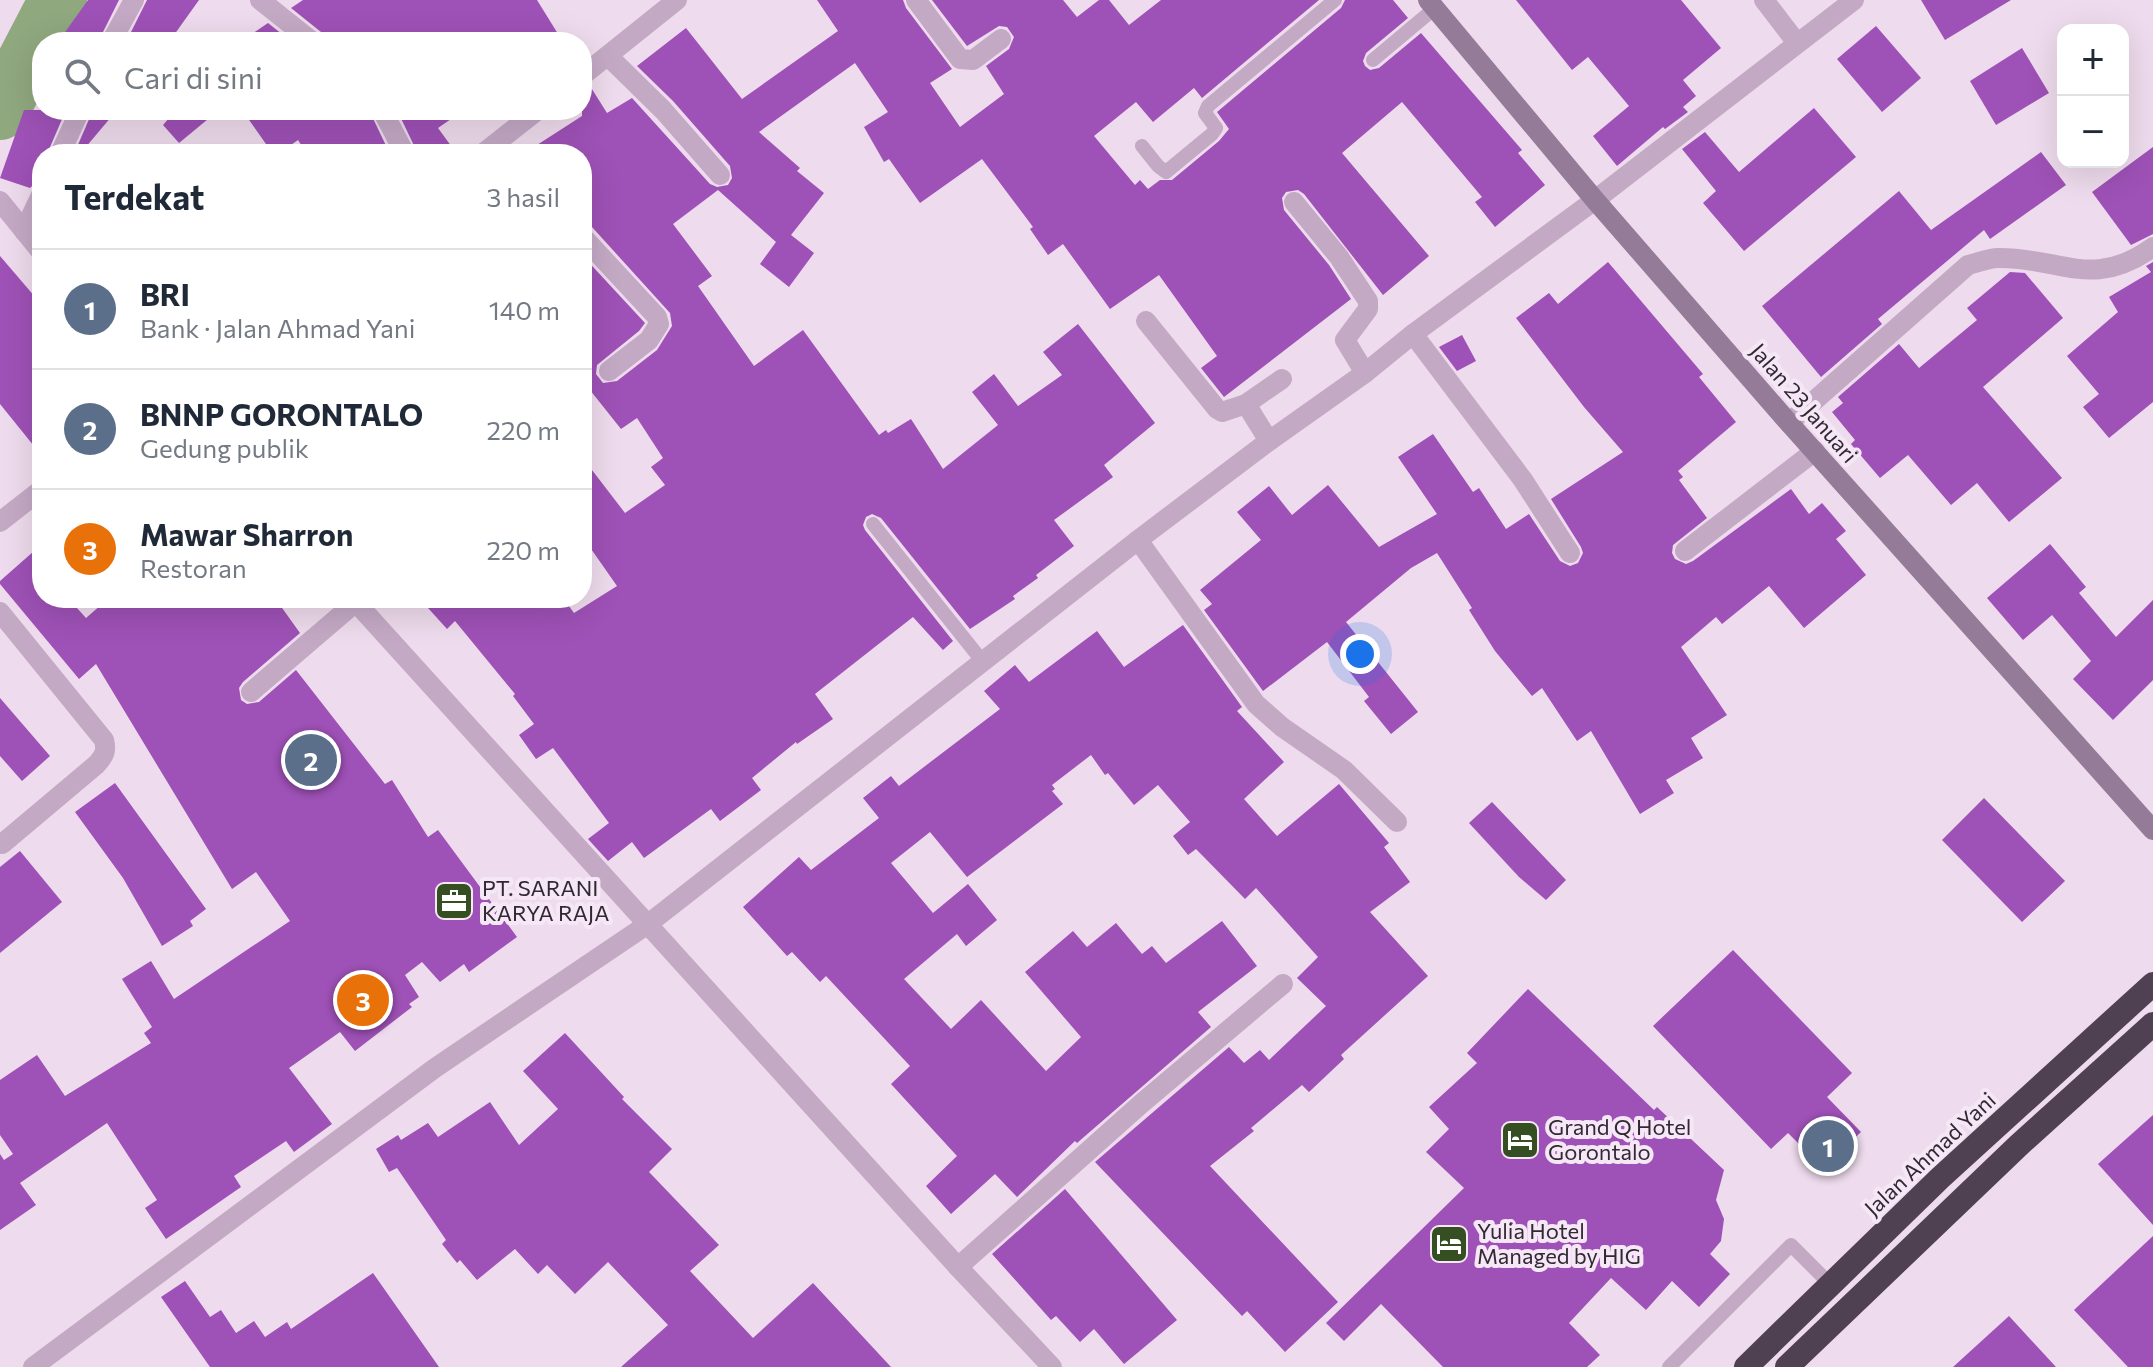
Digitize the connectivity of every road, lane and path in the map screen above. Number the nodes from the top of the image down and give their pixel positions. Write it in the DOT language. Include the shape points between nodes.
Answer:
graph roads {
  1 [pos="134,0"];
  2 [pos="260,0"];
  3 [pos="677,0"];
  4 [pos="916,0"];
  5 [pos="1335,0"];
  6 [pos="1764,0"];
  7 [pos="1854,0"];
  8 [pos="1431,4"];
  9 [pos="116,32"];
  10 [pos="300,32"];
  11 [pos="1001,39"];
  12 [pos="1797,43"];
  13 [pos="608,56"];
  14 [pos="1373,60"];
  15 [pos="592,68"];
  16 [pos="75,120"];
  17 [pos="387,120"];
  18 [pos="527,120"];
  19 [pos="65,144"];
  20 [pos="400,144"];
  21 [pos="501,144"];
  22 [pos="1142,146"];
  23 [pos="720,175"];
  24 [pos="1595,200"];
  25 [pos="0,201"];
  26 [pos="1294,202"];
  27 [pos="32,214"];
  28 [pos="24,231"];
  29 [pos="32,241"];
  30 [pos="592,247"];
  31 [pos="2153,247"];
  32 [pos="1146,321"];
  33 [pos="1413,334"];
  34 [pos="609,371"];
  35 [pos="1365,373"];
  36 [pos="1282,379"];
  37 [pos="1246,404"];
  38 [pos="1789,423"];
  39 [pos="1269,441"];
  40 [pos="1815,451"];
  41 [pos="32,497"];
  42 [pos="0,522"];
  43 [pos="873,524"];
  44 [pos="1138,540"];
  45 [pos="1685,551"];
  46 [pos="1570,553"];
  47 [pos="345,608"];
  48 [pos="361,608"];
  49 [pos="0,612"];
  50 [pos="983,662"];
  51 [pos="251,692"];
  52 [pos="1397,822"];
  53 [pos="2153,830"];
  54 [pos="2,844"];
  55 [pos="648,924"];
  56 [pos="1283,984"];
  57 [pos="2153,984"];
  58 [pos="2153,1024"];
  59 [pos="2006,1118"];
  60 [pos="2019,1145"];
  61 [pos="958,1267"];
  62 [pos="1831,1285"];
  63 [pos="1050,1365"];
  64 [pos="33,1367"];
  65 [pos="1669,1367"];
  66 [pos="1746,1367"];
  67 [pos="1787,1367"];
  1 -- 9 [label="street"];
  2 -- 10 [label="street"];
  3 -- 13 [label="street"];
  4 -- 11 [label="street" via="960,59 973,60"];
  5 -- 22 [label="lane" via="1208,106 1205,113 1216,128 1166,172"];
  6 -- 12 [label="street"];
  7 -- 12 [label="street"];
  8 -- 14 [label="lane"];
  8 -- 24 [label="street, Jalan 23 Januari"];
  12 -- 24 [label="street"];
  13 -- 15 [label="street"];
  13 -- 23 [label="street"];
  16 -- 19 [label="street"];
  17 -- 20 [label="street"];
  18 -- 21 [label="street"];
  24 -- 33 [label="street"];
  24 -- 38 [label="street, Jalan 23 Januari"];
  25 -- 28 [label="street"];
  26 -- 35 [label="street" via="1368,301 1368,309 1345,340"];
  27 -- 28 [label="street"];
  28 -- 29 [label="street"];
  30 -- 34 [label="street" via="659,324 649,340"];
  31 -- 38 [label="street" via="2099,271 1995,258 1968,265"];
  32 -- 37 [label="street" via="1217,409"];
  33 -- 35 [label="street"];
  33 -- 46 [label="street" via="1523,480"];
  35 -- 39 [label="street"];
  36 -- 37 [label="street"];
  37 -- 39 [label="street"];
  38 -- 40 [label="street, Jalan 23 Januari"];
  39 -- 44 [label="street"];
  40 -- 45 [label="street"];
  40 -- 53 [label="street, Jalan 23 Januari"];
  41 -- 42 [label="street"];
  43 -- 50 [label="lane"];
  44 -- 50 [label="street"];
  44 -- 52 [label="street" via="1256,704 1344,770"];
  47 -- 51 [label="street"];
  48 -- 55 [label="street"];
  49 -- 54 [label="street" via="106,748 97,764"];
  50 -- 55 [label="street"];
  55 -- 61 [label="street"];
  55 -- 64 [label="street" via="435,1068"];
  56 -- 61 [label="street"];
  57 -- 59 [label="highway, Jalan Ahmad Yani"];
  58 -- 60 [label="highway"];
  59 -- 60 [label="highway"];
  59 -- 62 [label="highway, Jalan Ahmad Yani"];
  60 -- 67 [label="highway"];
  61 -- 63 [label="street"];
  62 -- 65 [label="lane" via="1791,1245"];
  62 -- 66 [label="highway, Jalan Ahmad Yani"];
}
